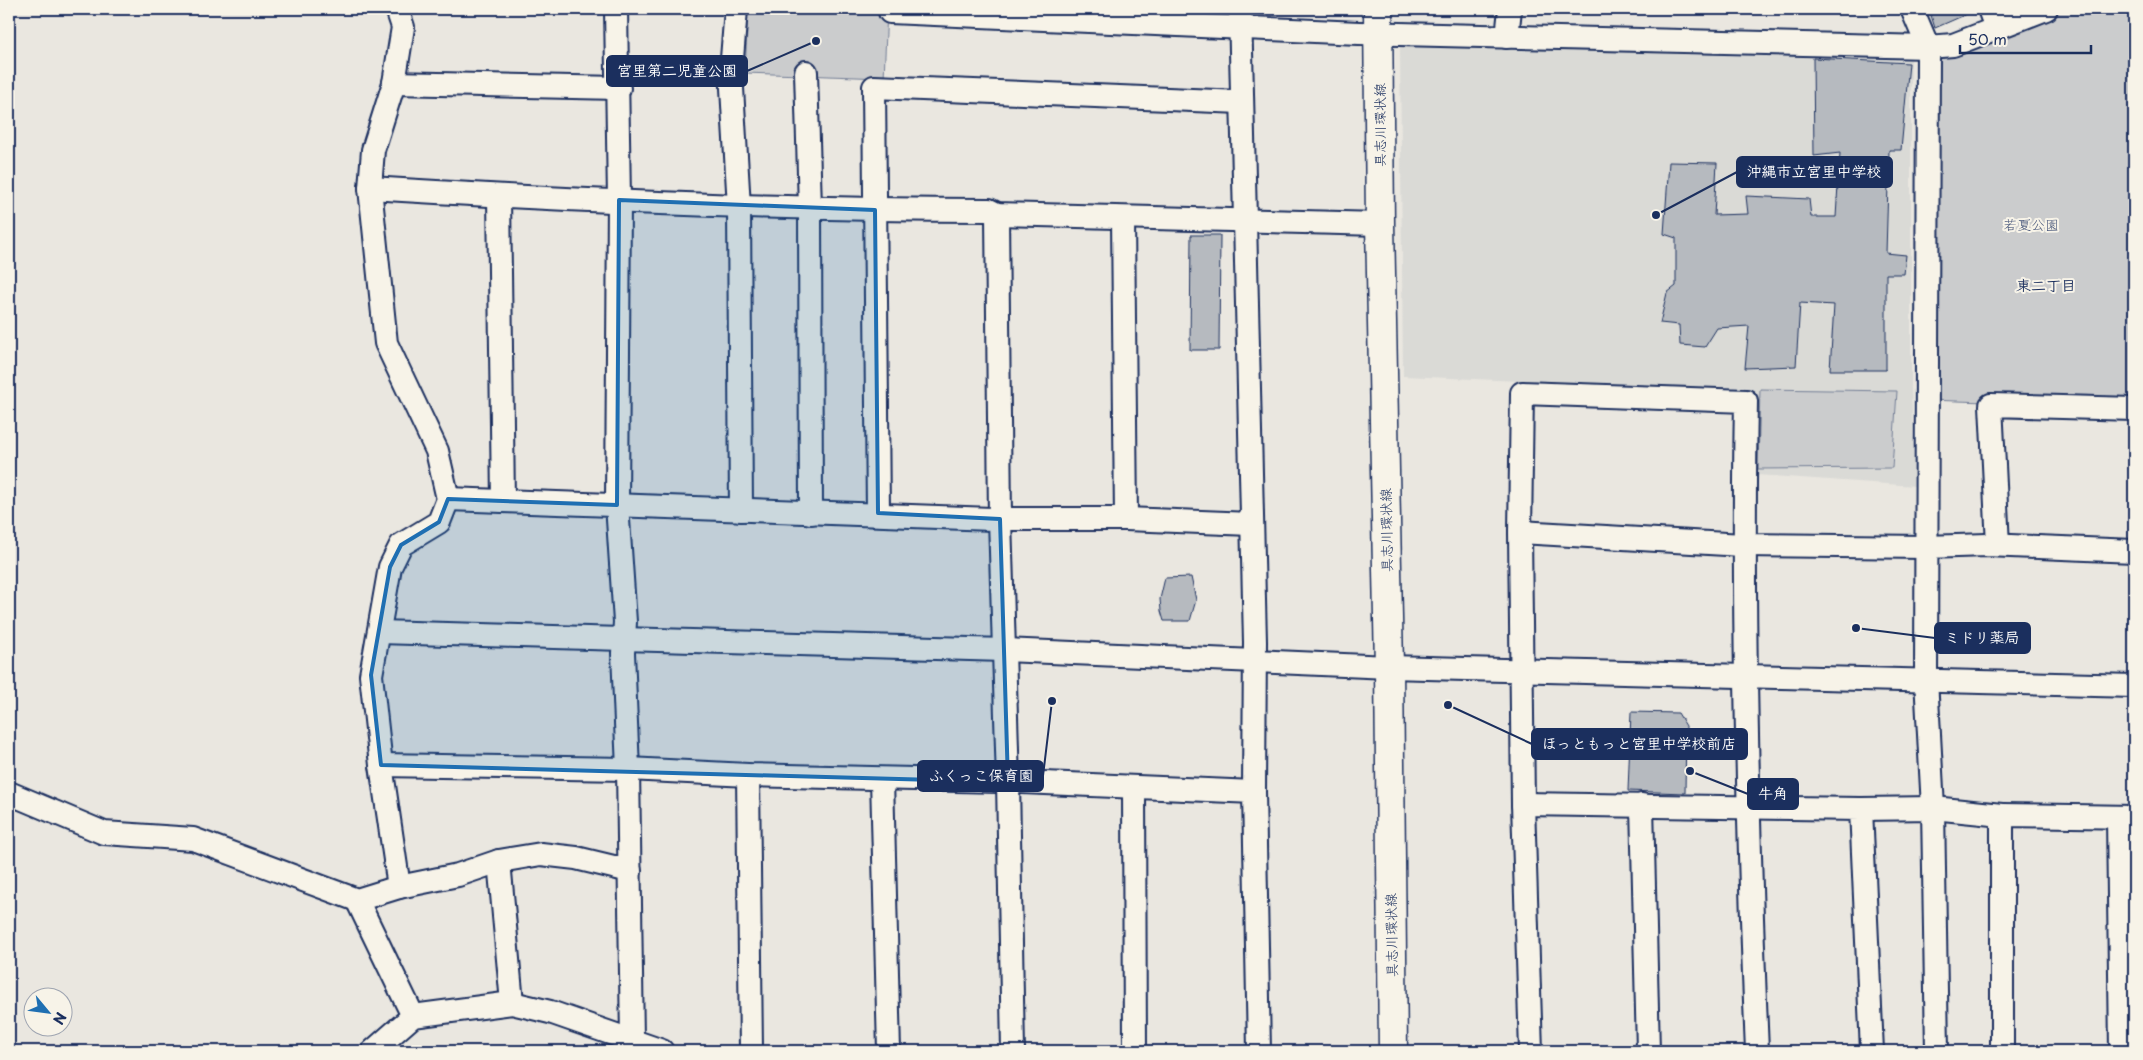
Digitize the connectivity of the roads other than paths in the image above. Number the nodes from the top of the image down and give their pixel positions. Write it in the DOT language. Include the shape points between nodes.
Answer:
graph roads {
  1 [pos="397,9"];
  2 [pos="616,9"];
  3 [pos="736,9"];
  4 [pos="1510,9"];
  5 [pos="1912,9"];
  6 [pos="2046,9"];
  7 [pos="890,12"];
  8 [pos="1240,18"];
  9 [pos="1992,18"];
  10 [pos="1378,21"];
  11 [pos="1507,37"];
  12 [pos="1928,47"];
  13 [pos="806,72"];
  14 [pos="394,83"];
  15 [pos="619,88"];
  16 [pos="1241,102"];
  17 [pos="370,188"];
  18 [pos="499,196"];
  19 [pos="619,200"];
  20 [pos="739,207"];
  21 [pos="810,208"];
  22 [pos="875,210"];
  23 [pos="997,214"];
  24 [pos="1123,218"];
  25 [pos="1244,222"];
  26 [pos="1380,224"];
  27 [pos="2134,409"];
  28 [pos="448,499"];
  29 [pos="503,501"];
  30 [pos="617,505"];
  31 [pos="741,510"];
  32 [pos="811,513"];
  33 [pos="878,514"];
  34 [pos="1000,519"];
  35 [pos="1126,519"];
  36 [pos="1251,524"];
  37 [pos="1520,532"];
  38 [pos="1743,545"];
  39 [pos="1998,545"];
  40 [pos="1926,547"];
  41 [pos="2134,551"];
  42 [pos="379,632"];
  43 [pos="624,639"];
  44 [pos="1004,650"];
  45 [pos="1255,660"];
  46 [pos="1389,667"];
  47 [pos="1522,669"];
  48 [pos="1747,675"];
  49 [pos="1926,679"];
  50 [pos="2134,686"];
  51 [pos="381,765"];
  52 [pos="628,769"];
  53 [pos="748,775"];
  54 [pos="882,779"];
  55 [pos="1008,782"];
  56 [pos="1134,788"];
  57 [pos="1254,792"];
  58 [pos="9,793"];
  59 [pos="1523,804"];
  60 [pos="1642,806"];
  61 [pos="1747,806"];
  62 [pos="1933,808"];
  63 [pos="1860,810"];
  64 [pos="2002,815"];
  65 [pos="2126,817"];
  66 [pos="499,861"];
  67 [pos="630,871"];
  68 [pos="399,887"];
  69 [pos="357,900"];
  70 [pos="512,1003"];
  71 [pos="413,1016"];
  72 [pos="632,1040"];
  73 [pos="373,1051"];
  74 [pos="662,1051"];
  75 [pos="752,1051"];
  76 [pos="889,1051"];
  77 [pos="1013,1051"];
  78 [pos="1135,1051"];
  79 [pos="1259,1051"];
  80 [pos="1393,1051"];
  81 [pos="1531,1051"];
  82 [pos="1648,1051"];
  83 [pos="1757,1051"];
  84 [pos="1872,1051"];
  85 [pos="1937,1051"];
  86 [pos="2002,1051"];
  87 [pos="2121,1051"];
  1 -- 14 [label="street" via="403,26"];
  2 -- 15 [label="street"];
  3 -- 20 [label="street" via="731,71"];
  4 -- 11 [label="street"];
  5 -- 12 [label="street"];
  6 -- 9 [label="street"];
  7 -- 8 [label="street"];
  8 -- 10 [label="street"];
  8 -- 16 [label="street"];
  9 -- 12 [label="street" via="1953,45"];
  10 -- 11 [label="street"];
  10 -- 26 [label="main road, 具志川環状線"];
  11 -- 12 [label="street"];
  12 -- 40 [label="street"];
  13 -- 21 [label="street"];
  14 -- 15 [label="street"];
  14 -- 17 [label="street" via="373,150"];
  15 -- 19 [label="street"];
  16 -- 22 [label="street" via="874,87"];
  16 -- 25 [label="street"];
  17 -- 18 [label="street"];
  17 -- 28 [label="street" via="386,343 437,451"];
  18 -- 19 [label="street"];
  18 -- 29 [label="street"];
  19 -- 20 [label="street"];
  19 -- 30 [label="street"];
  20 -- 21 [label="street"];
  20 -- 31 [label="street"];
  21 -- 22 [label="street"];
  21 -- 32 [label="street"];
  22 -- 23 [label="street" via="989,210"];
  22 -- 33 [label="street"];
  23 -- 24 [label="street"];
  23 -- 34 [label="street"];
  24 -- 25 [label="street"];
  24 -- 35 [label="street"];
  25 -- 26 [label="street"];
  25 -- 36 [label="street"];
  26 -- 46 [label="main road, 具志川環状線"];
  27 -- 39 [label="street" via="1991,405"];
  28 -- 29 [label="street"];
  28 -- 42 [label="street" via="439,522 401,545 390,567"];
  29 -- 30 [label="street"];
  30 -- 31 [label="street"];
  30 -- 43 [label="street"];
  31 -- 32 [label="street"];
  32 -- 33 [label="street"];
  33 -- 34 [label="street"];
  34 -- 35 [label="street"];
  34 -- 44 [label="street"];
  35 -- 36 [label="street"];
  36 -- 45 [label="street"];
  37 -- 38 [label="street"];
  37 -- 38 [label="street" via="1522,393 1746,401"];
  37 -- 47 [label="street"];
  38 -- 40 [label="street"];
  38 -- 48 [label="street"];
  39 -- 40 [label="street"];
  39 -- 41 [label="street"];
  40 -- 49 [label="street"];
  42 -- 43 [label="street"];
  42 -- 51 [label="street" via="371,675"];
  43 -- 44 [label="street"];
  43 -- 52 [label="street"];
  44 -- 45 [label="street"];
  44 -- 55 [label="street"];
  45 -- 46 [label="street"];
  45 -- 57 [label="street"];
  46 -- 47 [label="street"];
  46 -- 80 [label="main road, 具志川環状線"];
  47 -- 48 [label="street"];
  47 -- 59 [label="street"];
  48 -- 49 [label="street"];
  48 -- 61 [label="street"];
  49 -- 50 [label="street"];
  49 -- 62 [label="street"];
  51 -- 52 [label="street"];
  51 -- 68 [label="street"];
  52 -- 53 [label="street"];
  52 -- 67 [label="street"];
  53 -- 54 [label="street"];
  53 -- 75 [label="street"];
  54 -- 55 [label="street"];
  54 -- 76 [label="street"];
  55 -- 56 [label="street"];
  55 -- 77 [label="street"];
  56 -- 57 [label="street"];
  56 -- 78 [label="street"];
  57 -- 79 [label="street"];
  58 -- 69 [label="street" via="104,833 193,839"];
  59 -- 60 [label="street"];
  59 -- 81 [label="street"];
  60 -- 61 [label="street"];
  60 -- 82 [label="street"];
  61 -- 63 [label="street"];
  61 -- 83 [label="street"];
  62 -- 63 [label="street"];
  62 -- 64 [label="street"];
  62 -- 85 [label="street"];
  63 -- 84 [label="street"];
  64 -- 65 [label="street"];
  64 -- 86 [label="street"];
  65 -- 87 [label="street"];
  66 -- 67 [label="street" via="541,854 576,858"];
  66 -- 68 [label="street"];
  66 -- 70 [label="street"];
  67 -- 72 [label="street"];
  68 -- 69 [label="street"];
  69 -- 71 [label="street"];
  70 -- 71 [label="street"];
  70 -- 72 [label="street" via="550,1012"];
  71 -- 73 [label="street"];
  72 -- 74 [label="street"];
}
